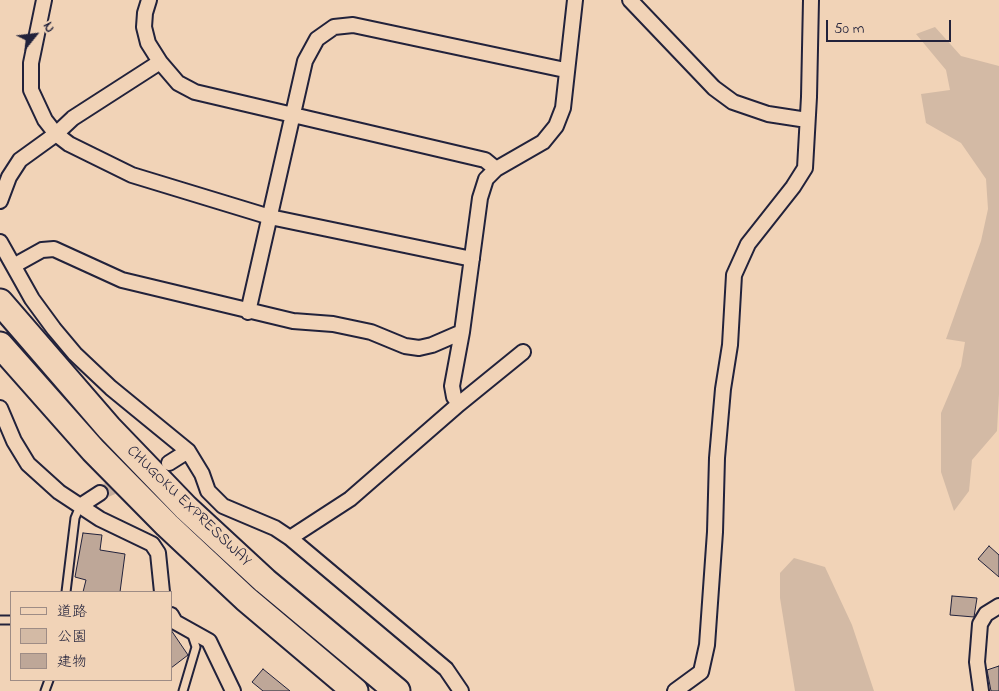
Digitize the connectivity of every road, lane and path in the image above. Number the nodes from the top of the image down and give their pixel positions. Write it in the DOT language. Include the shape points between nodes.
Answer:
graph roads {
  1 [pos="44,0"];
  2 [pos="149,0"];
  3 [pos="575,0"];
  4 [pos="630,0"];
  5 [pos="811,0"];
  6 [pos="160,62"];
  7 [pos="566,70"];
  8 [pos="293,115"];
  9 [pos="807,120"];
  10 [pos="56,134"];
  11 [pos="496,169"];
  12 [pos="0,201"];
  13 [pos="270,217"];
  14 [pos="0,242"];
  15 [pos="472,259"];
  16 [pos="15,265"];
  17 [pos="0,302"];
  18 [pos="248,312"];
  19 [pos="462,332"];
  20 [pos="0,345"];
  21 [pos="523,352"];
  22 [pos="459,404"];
  23 [pos="0,408"];
  24 [pos="188,451"];
  25 [pos="169,463"];
  26 [pos="100,493"];
  27 [pos="80,506"];
  28 [pos="290,538"];
  29 [pos="66,591"];
  30 [pos="162,591"];
  31 [pos="999,606"];
  32 [pos="172,617"];
  33 [pos="172,628"];
  34 [pos="188,630"];
  35 [pos="183,691"];
  36 [pos="233,691"];
  37 [pos="355,691"];
  38 [pos="397,691"];
  39 [pos="462,691"];
  40 [pos="675,691"];
  41 [pos="981,691"];
  1 -- 10 [label="street" via="31,62 31,90 45,120"];
  2 -- 6 [label="street" via="144,27 148,43"];
  3 -- 7 [label="street"];
  4 -- 9 [label="street" via="714,88 733,102 768,114"];
  5 -- 9 [label="street"];
  6 -- 8 [label="street" via="178,83 195,92"];
  6 -- 10 [label="street" via="74,118"];
  7 -- 8 [label="street" via="353,25 334,27 317,39 305,61"];
  7 -- 11 [label="street" via="563,108 556,126 543,142"];
  8 -- 11 [label="street" via="485,160"];
  8 -- 13 [label="street"];
  9 -- 40 [label="street" via="805,168 748,244 734,275 717,458 707,645 701,672"];
  10 -- 12 [label="street" via="20,160"];
  10 -- 13 [label="street" via="69,144 132,175"];
  11 -- 15 [label="street" via="486,179 480,198"];
  13 -- 15 [label="street"];
  13 -- 18 [label="street"];
  14 -- 16 [label="street"];
  15 -- 19 [label="street"];
  16 -- 18 [label="street" via="42,250 54,249 122,280 156,286"];
  16 -- 24 [label="street" via="32,298 75,354"];
  17 -- 38 [label="highway, CHUGOKU EXPRESSWAY" via="109,428 186,508 265,581"];
  18 -- 19 [label="street" via="371,332 405,346 419,348"];
  19 -- 22 [label="street" via="452,386"];
  20 -- 37 [label="highway, CHUGOKU EXPRESSWAY" via="93,450 167,525 246,599"];
  21 -- 22 [label="street"];
  22 -- 28 [label="street" via="350,499"];
  23 -- 27 [label="street" via="28,464"];
  24 -- 25 [label="street"];
  24 -- 28 [label="street" via="208,491 224,506"];
  26 -- 27 [label="street"];
  27 -- 29 [label="lane" via="75,518"];
  27 -- 30 [label="street" via="152,544 158,553"];
  28 -- 39 [label="street" via="446,669"];
  31 -- 41 [label="street" via="986,614 980,624 977,662"];
  32 -- 34 [label="street"];
  33 -- 34 [label="lane"];
  34 -- 35 [label="lane" via="196,647"];
  34 -- 36 [label="street" via="209,641"];
}
